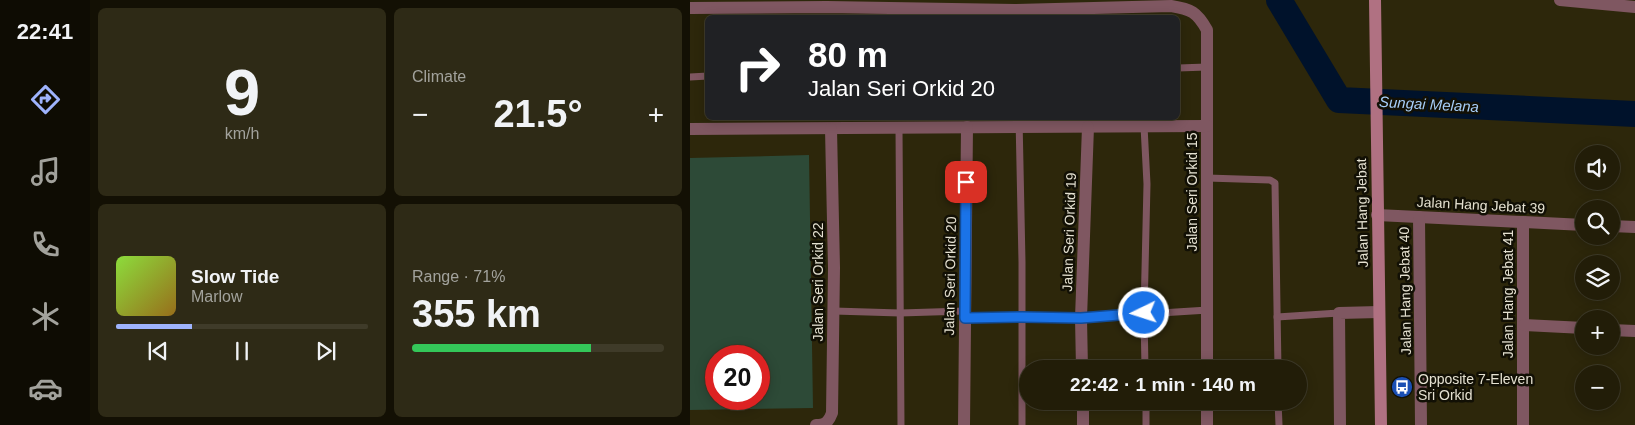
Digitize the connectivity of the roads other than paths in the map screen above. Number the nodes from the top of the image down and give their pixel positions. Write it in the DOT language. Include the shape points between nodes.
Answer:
graph roads {
  1 [pos="1375,0"];
  2 [pos="1560,0"];
  3 [pos="1620,3"];
  4 [pos="1635,7"];
  5 [pos="690,8"];
  6 [pos="1015,14"];
  7 [pos="1207,67"];
  8 [pos="1180,68"];
  9 [pos="705,76"];
  10 [pos="690,77"];
  11 [pos="1019,122"];
  12 [pos="1144,126"];
  13 [pos="1208,126"];
  14 [pos="967,127"];
  15 [pos="1088,127"];
  16 [pos="899,128"];
  17 [pos="690,129"];
  18 [pos="832,129"];
  19 [pos="1207,178"];
  20 [pos="1377,215"];
  21 [pos="1419,217"];
  22 [pos="1523,222"];
  23 [pos="1575,225"];
  24 [pos="1620,227"];
  25 [pos="1635,228"];
  26 [pos="1208,310"];
  27 [pos="834,312"];
  28 [pos="1379,312"];
  29 [pos="900,313"];
  30 [pos="1144,313"];
  31 [pos="1339,313"];
  32 [pos="965,315"];
  33 [pos="1022,317"];
  34 [pos="1277,317"];
  35 [pos="1081,318"];
  36 [pos="1524,325"];
  37 [pos="1575,328"];
  38 [pos="1620,330"];
  39 [pos="1635,331"];
  40 [pos="1082,360"];
  41 [pos="1145,360"];
  42 [pos="1207,360"];
  43 [pos="1278,360"];
  44 [pos="1083,410"];
  45 [pos="1146,410"];
  46 [pos="1207,410"];
  47 [pos="1278,410"];
  48 [pos="816,425"];
  49 [pos="901,425"];
  50 [pos="964,425"];
  51 [pos="1022,425"];
  52 [pos="1083,425"];
  53 [pos="1146,425"];
  54 [pos="1207,425"];
  55 [pos="1279,425"];
  56 [pos="1340,425"];
  57 [pos="1381,425"];
  58 [pos="1421,425"];
  59 [pos="1523,425"];
  1 -- 20 [label="street, Jalan Hang Jebat"];
  2 -- 3 [label="street"];
  3 -- 4 [label="street"];
  5 -- 6 [label="street"];
  6 -- 7 [label="street, Jalan Seri Orkid 15" via="1171,6 1187,8 1200,17 1208,30"];
  7 -- 8 [label="lane"];
  7 -- 13 [label="street, Jalan Seri Orkid 15"];
  9 -- 10 [label="lane"];
  11 -- 14 [label="street"];
  11 -- 15 [label="street"];
  11 -- 33 [label="lane"];
  12 -- 13 [label="street"];
  12 -- 15 [label="street"];
  12 -- 30 [label="lane" via="1147,184"];
  13 -- 19 [label="street, Jalan Seri Orkid 15"];
  14 -- 16 [label="street"];
  14 -- 32 [label="street, Jalan Seri Orkid 20"];
  15 -- 35 [label="street, Jalan Seri Orkid 19"];
  16 -- 18 [label="street"];
  16 -- 29 [label="lane"];
  17 -- 18 [label="street"];
  18 -- 27 [label="street, Jalan Seri Orkid 22"];
  19 -- 26 [label="street, Jalan Seri Orkid 15"];
  19 -- 34 [label="lane" via="1270,180 1275,183"];
  20 -- 21 [label="street, Jalan Hang Jebat 39"];
  20 -- 28 [label="street, Jalan Hang Jebat"];
  21 -- 22 [label="street, Jalan Hang Jebat 39"];
  21 -- 58 [label="street, Jalan Hang Jebat 40"];
  22 -- 23 [label="street, Jalan Hang Jebat 39"];
  22 -- 36 [label="street, Jalan Hang Jebat 41"];
  24 -- 25 [label="street"];
  26 -- 30 [label="lane"];
  26 -- 42 [label="street, Jalan Seri Orkid 15"];
  27 -- 29 [label="lane"];
  27 -- 48 [label="street, Jalan Seri Orkid 22" via="832,413 829,421"];
  28 -- 31 [label="street"];
  28 -- 57 [label="street, Jalan Hang Jebat"];
  29 -- 32 [label="lane"];
  29 -- 49 [label="lane"];
  30 -- 35 [label="lane"];
  30 -- 41 [label="lane"];
  31 -- 34 [label="lane"];
  31 -- 56 [label="street"];
  32 -- 33 [label="lane"];
  32 -- 50 [label="street, Jalan Seri Orkid 20"];
  33 -- 35 [label="lane"];
  33 -- 51 [label="lane"];
  34 -- 43 [label="lane"];
  35 -- 40 [label="street, Jalan Seri Orkid 19"];
  36 -- 37 [label="street"];
  36 -- 59 [label="street, Jalan Hang Jebat 41"];
  38 -- 39 [label="street"];
  44 -- 52 [label="street"];
  45 -- 53 [label="lane"];
  46 -- 54 [label="street"];
  47 -- 55 [label="lane"];
}
